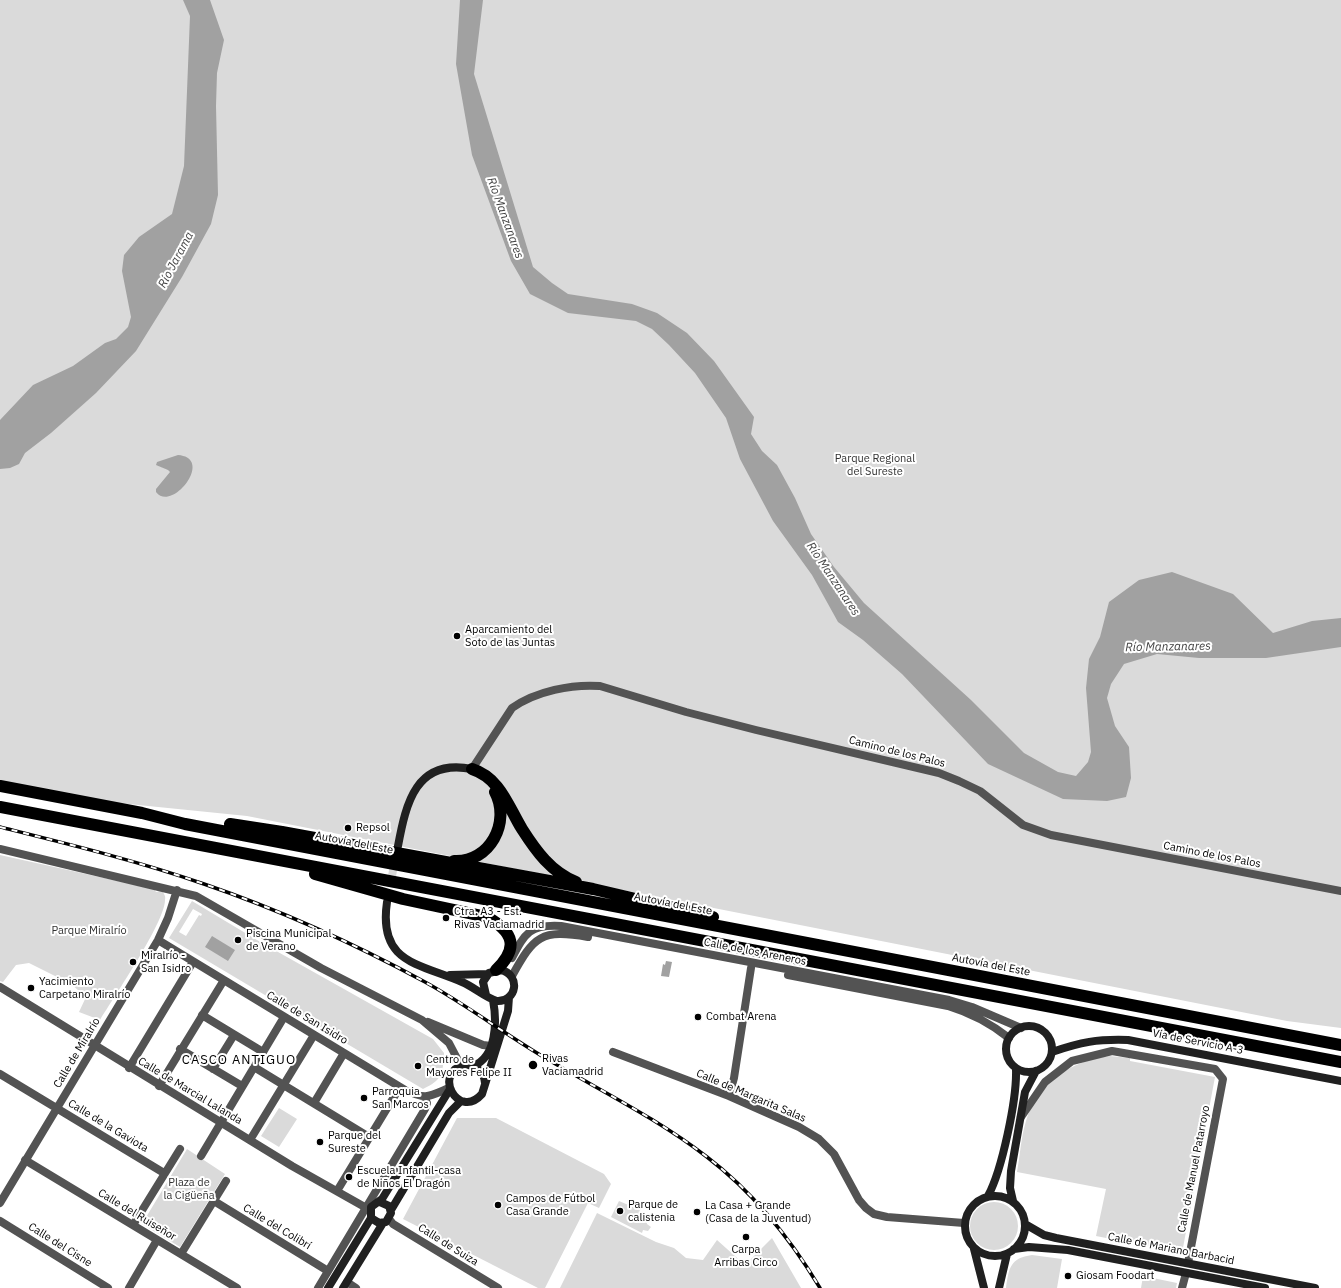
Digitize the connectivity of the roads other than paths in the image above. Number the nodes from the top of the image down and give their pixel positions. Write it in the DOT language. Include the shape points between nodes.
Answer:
graph roads {
  1 [pos="472,769"];
  2 [pos="0,786"];
  3 [pos="0,807"];
  4 [pos="142,813"];
  5 [pos="398,846"];
  6 [pos="0,849"];
  7 [pos="283,861"];
  8 [pos="436,861"];
  9 [pos="593,889"];
  10 [pos="177,890"];
  11 [pos="1341,891"];
  12 [pos="387,902"];
  13 [pos="749,931"];
  14 [pos="158,940"];
  15 [pos="193,962"];
  16 [pos="751,968"];
  17 [pos="496,971"];
  18 [pos="443,974"];
  19 [pos="512,976"];
  20 [pos="224,980"];
  21 [pos="0,988"];
  22 [pos="486,994"];
  23 [pos="509,997"];
  24 [pos="493,1000"];
  25 [pos="202,1015"];
  26 [pos="284,1017"];
  27 [pos="422,1020"];
  28 [pos="1021,1028"];
  29 [pos="234,1034"];
  30 [pos="314,1035"];
  31 [pos="1009,1038"];
  32 [pos="94,1045"];
  33 [pos="1341,1045"];
  34 [pos="490,1046"];
  35 [pos="180,1049"];
  36 [pos="263,1052"];
  37 [pos="613,1052"];
  38 [pos="1052,1052"];
  39 [pos="344,1053"];
  40 [pos="1341,1062"];
  41 [pos="461,1066"];
  42 [pos="473,1066"];
  43 [pos="254,1067"];
  44 [pos="129,1068"];
  45 [pos="213,1069"];
  46 [pos="1016,1069"];
  47 [pos="1036,1072"];
  48 [pos="0,1074"];
  49 [pos="1341,1081"];
  50 [pos="486,1083"];
  51 [pos="283,1084"];
  52 [pos="159,1086"];
  53 [pos="242,1086"];
  54 [pos="400,1087"];
  55 [pos="449,1088"];
  56 [pos="729,1096"];
  57 [pos="424,1097"];
  58 [pos="461,1101"];
  59 [pos="314,1103"];
  60 [pos="57,1108"];
  61 [pos="1022,1117"];
  62 [pos="221,1123"];
  63 [pos="369,1137"];
  64 [pos="250,1140"];
  65 [pos="180,1149"];
  66 [pos="201,1156"];
  67 [pos="25,1160"];
  68 [pos="164,1173"];
  69 [pos="226,1181"];
  70 [pos="337,1191"];
  71 [pos="988,1196"];
  72 [pos="214,1201"];
  73 [pos="1013,1201"];
  74 [pos="380,1202"];
  75 [pos="0,1204"];
  76 [pos="391,1210"];
  77 [pos="369,1212"];
  78 [pos="0,1221"];
  79 [pos="386,1221"];
  80 [pos="964,1223"];
  81 [pos="1025,1224"];
  82 [pos="133,1225"];
  83 [pos="157,1240"];
  84 [pos="974,1249"];
  85 [pos="1011,1252"];
  86 [pos="181,1254"];
  87 [pos="1188,1263"];
  88 [pos="328,1271"];
  89 [pos="1186,1273"];
  90 [pos="345,1285"];
  91 [pos="108,1288"];
  92 [pos="129,1288"];
  93 [pos="237,1288"];
  94 [pos="318,1288"];
  95 [pos="328,1288"];
  96 [pos="356,1288"];
  97 [pos="498,1288"];
  98 [pos="984,1288"];
  99 [pos="999,1288"];
  100 [pos="1182,1288"];
  101 [pos="1265,1288"];
  102 [pos="1315,1288"];
  1 -- 5 [label="street" via="448,767 435,772 418,784 408,801"];
  1 -- 8 [label="highway" via="492,786 499,799 499,829 492,843 468,860"];
  1 -- 9 [label="highway" via="483,772 502,792 540,856 562,876"];
  1 -- 11 [label="street, Camino de los Palos" via="512,708 518,704 566,688 600,686 756,730 939,773 980,791 1023,825 1051,835"];
  2 -- 4 [label="highway, Autovía del Este"];
  3 -- 7 [label="highway"];
  4 -- 8 [label="highway" via="282,832"];
  4 -- 13 [label="highway, Autovía del Este" via="185,824"];
  6 -- 10 [label="street"];
  7 -- 17 [label="highway" via="298,869 403,899 487,917 508,933 511,945 508,957"];
  7 -- 40 [label="highway"];
  8 -- 9 [label="highway"];
  9 -- 13 [label="highway" via="733,922"];
  10 -- 14 [label="street, Calle de Miralrío"];
  10 -- 27 [label="street" via="208,901 321,968"];
  12 -- 18 [label="street" via="385,927 397,951 415,964"];
  13 -- 33 [label="highway, Autovía del Este"];
  14 -- 15 [label="street, Calle de San Isidro"];
  14 -- 32 [label="street, Calle de Miralrío"];
  15 -- 20 [label="street, Calle de San Isidro"];
  15 -- 44 [label="street"];
  16 -- 19 [label="street, Calle de los Areneros" via="564,932 547,935 538,940 523,955"];
  16 -- 31 [label="street, Calle de los Areneros" via="948,1006 970,1013 991,1024"];
  16 -- 56 [label="street"];
  17 -- 18 [label="street" via="476,976"];
  17 -- 19 [label="street"];
  17 -- 22 [label="street" via="483,984"];
  17 -- 28 [label="street, Calle de los Areneros" via="511,961 518,945 527,934 546,925 560,926 949,1000"];
  18 -- 22 [label="street"];
  19 -- 23 [label="street" via="514,987"];
  20 -- 25 [label="street"];
  20 -- 26 [label="street, Calle de San Isidro"];
  21 -- 32 [label="street, Calle de Marcial Lalanda"];
  22 -- 24 [label="street"];
  23 -- 24 [label="street" via="502,1001"];
  23 -- 50 [label="street" via="508,1011"];
  24 -- 34 [label="street" via="495,1021"];
  25 -- 29 [label="street"];
  25 -- 35 [label="street"];
  26 -- 30 [label="street, Calle de San Isidro"];
  26 -- 36 [label="street"];
  27 -- 34 [label="street"];
  27 -- 41 [label="street" via="449,1043"];
  28 -- 31 [label="street"];
  28 -- 38 [label="street" via="1028,1026 1043,1031 1051,1044"];
  29 -- 36 [label="street"];
  29 -- 45 [label="street"];
  30 -- 39 [label="street, Calle de San Isidro"];
  30 -- 51 [label="street"];
  31 -- 46 [label="street" via="1006,1044 1008,1058"];
  32 -- 44 [label="street, Calle de Marcial Lalanda"];
  32 -- 60 [label="street, Calle de Miralrío"];
  34 -- 42 [label="street" via="483,1060"];
  35 -- 45 [label="street"];
  35 -- 52 [label="street"];
  36 -- 43 [label="street"];
  37 -- 56 [label="street, Calle de Margarita Salas"];
  38 -- 47 [label="street" via="1045,1066"];
  38 -- 49 [label="street, Vía de Servicio A-3" via="1080,1042 1103,1039 1128,1040"];
  39 -- 54 [label="street, Calle de San Isidro"];
  39 -- 59 [label="street"];
  41 -- 42 [label="street"];
  41 -- 55 [label="street" via="450,1076"];
  42 -- 50 [label="street" via="482,1072"];
  43 -- 51 [label="street"];
  43 -- 53 [label="street"];
  44 -- 52 [label="street, Calle de Marcial Lalanda"];
  45 -- 53 [label="street"];
  46 -- 47 [label="street"];
  46 -- 71 [label="street" via="1016,1088 999,1170"];
  47 -- 61 [label="street" via="1026,1090"];
  48 -- 60 [label="street, Calle de la Gaviota"];
  50 -- 58 [label="street" via="483,1093 477,1099 470,1102"];
  51 -- 59 [label="street"];
  51 -- 64 [label="street"];
  52 -- 62 [label="street, Calle de Marcial Lalanda"];
  53 -- 62 [label="street"];
  54 -- 57 [label="street, Calle de San Isidro"];
  54 -- 63 [label="street"];
  55 -- 57 [label="street"];
  55 -- 58 [label="street"];
  55 -- 74 [label="street"];
  56 -- 80 [label="street, Calle de Margarita Salas" via="799,1127 819,1139 834,1154 859,1200 874,1214"];
  57 -- 77 [label="street" via="426,1106"];
  58 -- 76 [label="street" via="449,1113"];
  59 -- 63 [label="street"];
  60 -- 67 [label="street, Calle de Miralrío"];
  60 -- 68 [label="street, Calle de la Gaviota"];
  61 -- 73 [label="street" via="1010,1174"];
  61 -- 87 [label="street, Calle de Manuel Patarroyo" via="1036,1092 1056,1072 1072,1061 1112,1051 1215,1068 1223,1079"];
  62 -- 64 [label="street, Calle de Marcial Lalanda"];
  62 -- 66 [label="street"];
  63 -- 70 [label="street"];
  64 -- 70 [label="street, Calle de Marcial Lalanda" via="333,1191"];
  65 -- 68 [label="street"];
  67 -- 75 [label="street, Calle de Miralrío"];
  67 -- 82 [label="street, Calle del Ruiseñor"];
  68 -- 82 [label="street"];
  69 -- 72 [label="street"];
  70 -- 77 [label="street, Calle de Marcial Lalanda"];
  71 -- 73 [label="street" via="996,1195"];
  71 -- 80 [label="street" via="980,1199 969,1209"];
  72 -- 86 [label="street"];
  72 -- 88 [label="street, Calle del Colibrí"];
  73 -- 81 [label="street" via="1024,1216"];
  74 -- 76 [label="street" via="385,1203"];
  74 -- 77 [label="street" via="373,1205"];
  76 -- 79 [label="street"];
  77 -- 79 [label="street" via="378,1223"];
  77 -- 88 [label="street"];
  77 -- 95 [label="street"];
  78 -- 91 [label="street, Calle del Cisne"];
  79 -- 90 [label="street"];
  79 -- 97 [label="street, Calle de Suiza"];
  80 -- 84 [label="street" via="968,1242"];
  81 -- 85 [label="street" via="1022,1238"];
  81 -- 87 [label="street, Calle de Mariano Barbacid" via="1044,1235 1056,1238"];
  82 -- 83 [label="street, Calle del Ruiseñor"];
  83 -- 86 [label="street, Calle del Ruiseñor"];
  83 -- 92 [label="street"];
  84 -- 85 [label="street" via="984,1255 996,1257"];
  84 -- 98 [label="street"];
  85 -- 89 [label="street, Calle de Mariano Barbacid" via="1029,1247 1068,1250"];
  85 -- 99 [label="street"];
  86 -- 93 [label="street, Calle del Ruiseñor"];
  87 -- 102 [label="street, Calle de Mariano Barbacid"];
  88 -- 94 [label="street"];
  89 -- 100 [label="street"];
  89 -- 101 [label="street, Calle de Mariano Barbacid"];
  90 -- 96 [label="street"];
}
